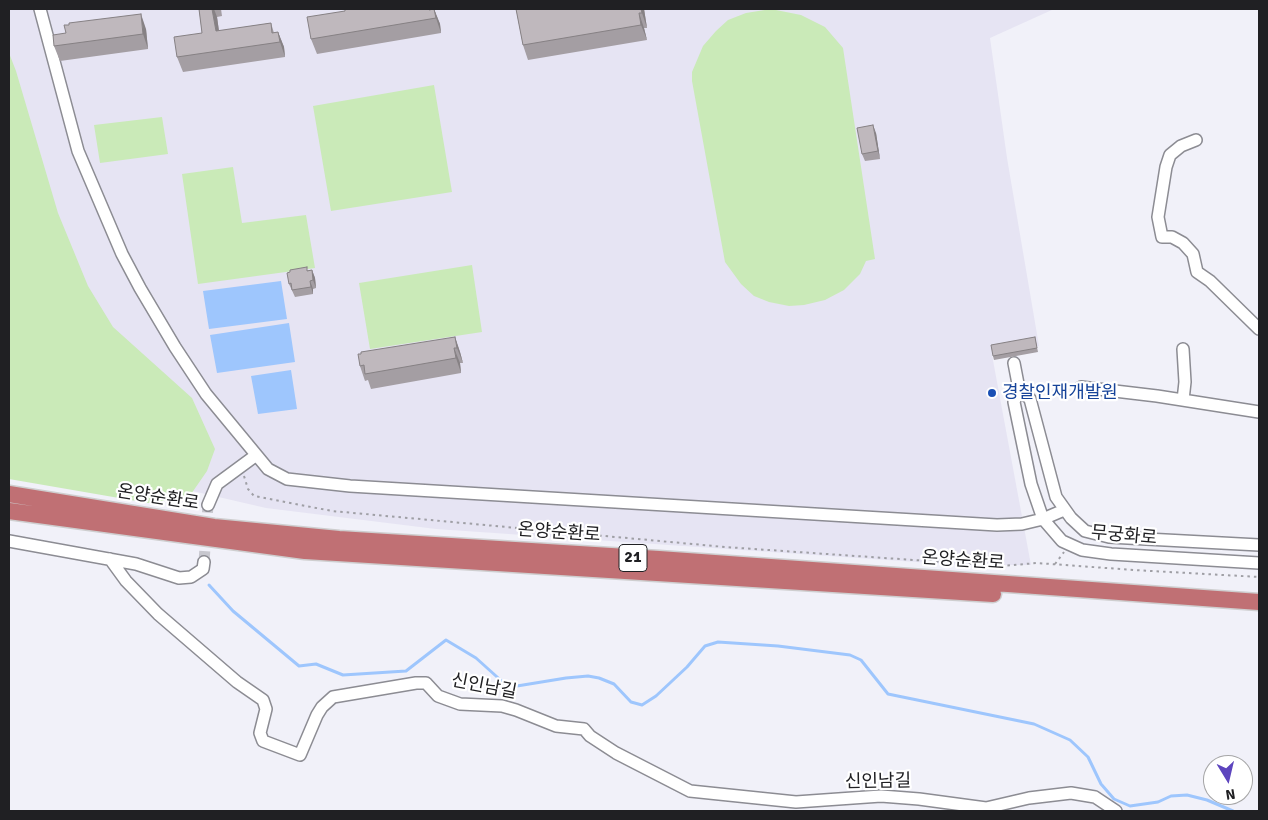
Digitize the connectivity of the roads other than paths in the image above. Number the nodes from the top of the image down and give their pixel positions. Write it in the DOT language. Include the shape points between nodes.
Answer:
graph roads {
  1 [pos="40,9"];
  2 [pos="1196,140"];
  3 [pos="1259,329"];
  4 [pos="1183,349"];
  5 [pos="1014,363"];
  6 [pos="1081,387"];
  7 [pos="1019,389"];
  8 [pos="1183,400"];
  9 [pos="1259,412"];
  10 [pos="255,456"];
  11 [pos="9,494"];
  12 [pos="208,505"];
  13 [pos="1064,510"];
  14 [pos="9,512"];
  15 [pos="1043,519"];
  16 [pos="9,541"];
  17 [pos="1259,545"];
  18 [pos="110,559"];
  19 [pos="204,562"];
  20 [pos="1259,563"];
  21 [pos="1259,602"];
  22 [pos="1259,613"];
  23 [pos="1116,811"];
  1 -- 10 [label="street" via="78,151 122,254 175,347 206,394"];
  2 -- 3 [label="street" via="1170,155 1158,217 1162,237 1172,237 1183,243 1193,254 1197,272"];
  4 -- 8 [label="street"];
  5 -- 7 [label="street, 무궁화로"];
  6 -- 8 [label="street"];
  7 -- 13 [label="street, 무궁화로" via="1030,399 1056,497"];
  7 -- 15 [label="street, 무궁화로" via="1014,402 1031,484"];
  8 -- 9 [label="street"];
  10 -- 12 [label="street" via="217,484"];
  10 -- 15 [label="street" via="268,469 287,479 350,486 997,525"];
  11 -- 21 [label="highway, 온양순환로 / 21" via="214,527 339,539"];
  13 -- 15 [label="street"];
  13 -- 17 [label="street, 무궁화로" via="1085,531 1109,537"];
  14 -- 22 [label="highway, 온양순환로 / 21" via="305,551 764,578"];
  15 -- 20 [label="street, 무궁화로" via="1062,540 1082,550"];
  16 -- 18 [label="street"];
  18 -- 19 [label="street" via="179,578 203,569"];
  18 -- 23 [label="street, 신인남길" via="158,614 237,682 263,700 266,709 260,733 263,741 300,755 317,715 333,697 416,682 426,683 438,696 460,704 502,706 556,726 584,729 616,753 690,791 796,802 900,797 986,808 1071,793 1095,797"];
}
